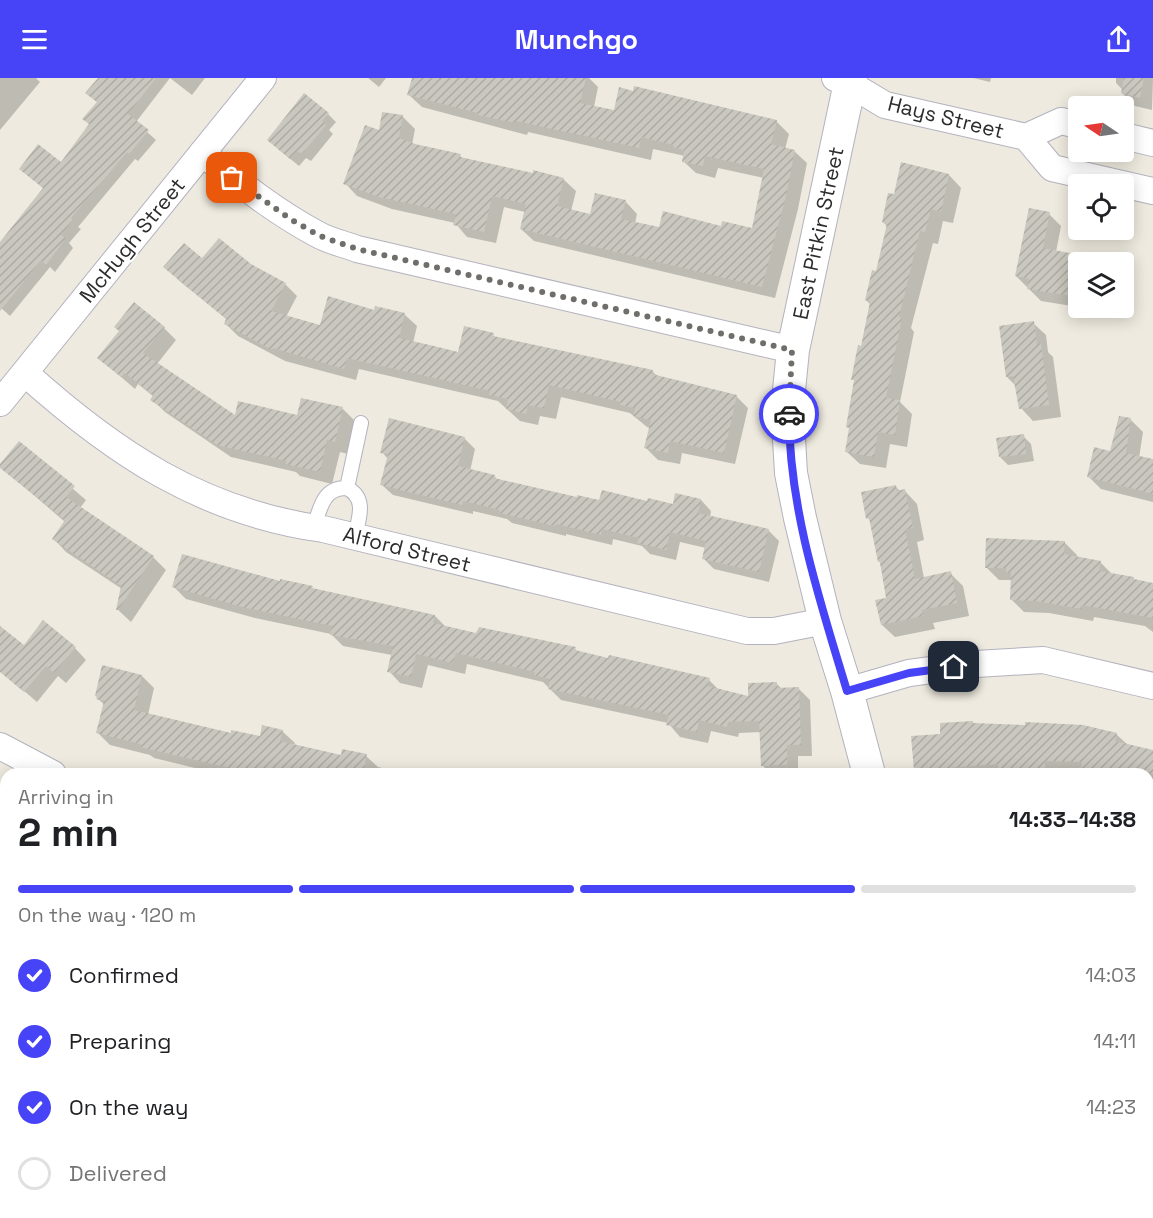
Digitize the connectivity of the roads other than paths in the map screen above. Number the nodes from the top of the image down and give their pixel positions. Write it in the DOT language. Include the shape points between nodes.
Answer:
graph roads {
  1 [pos="263,78"];
  2 [pos="845,80"];
  3 [pos="1068,123"];
  4 [pos="1026,137"];
  5 [pos="1134,138"];
  6 [pos="1153,143"];
  7 [pos="202,153"];
  8 [pos="1153,191"];
  9 [pos="792,350"];
  10 [pos="25,373"];
  11 [pos="0,403"];
  12 [pos="361,423"];
  13 [pos="346,488"];
  14 [pos="314,527"];
  15 [pos="355,536"];
  16 [pos="825,621"];
  17 [pos="1153,686"];
  18 [pos="847,691"];
  19 [pos="0,746"];
  20 [pos="41,768"];
  21 [pos="867,768"];
  1 -- 7 [label="street, McHugh Street"];
  2 -- 4 [label="street, Hays Street" via="885,105"];
  2 -- 9 [label="street, East Pitkin Street"];
  3 -- 4 [label="street, Hays Street" via="1061,121"];
  4 -- 8 [label="street, Hays Street" via="1052,168"];
  5 -- 6 [label="street"];
  7 -- 9 [label="street" via="292,220 320,236 357,249"];
  7 -- 10 [label="street, McHugh Street"];
  9 -- 16 [label="street, East Pitkin Street" via="791,473"];
  10 -- 11 [label="street, McHugh Street"];
  10 -- 14 [label="street, Alford Street" via="112,444 160,474 209,499 248,513"];
  12 -- 13 [label="lane"];
  13 -- 14 [label="lane" via="327,494"];
  13 -- 15 [label="lane" via="360,501"];
  14 -- 15 [label="street, Alford Street"];
  15 -- 16 [label="street, Alford Street" via="747,631 774,631"];
  16 -- 18 [label="street, East Pitkin Street"];
  17 -- 18 [label="street" via="1043,660 909,673"];
  18 -- 21 [label="street, East Pitkin Street"];
  19 -- 20 [label="street"];
}
